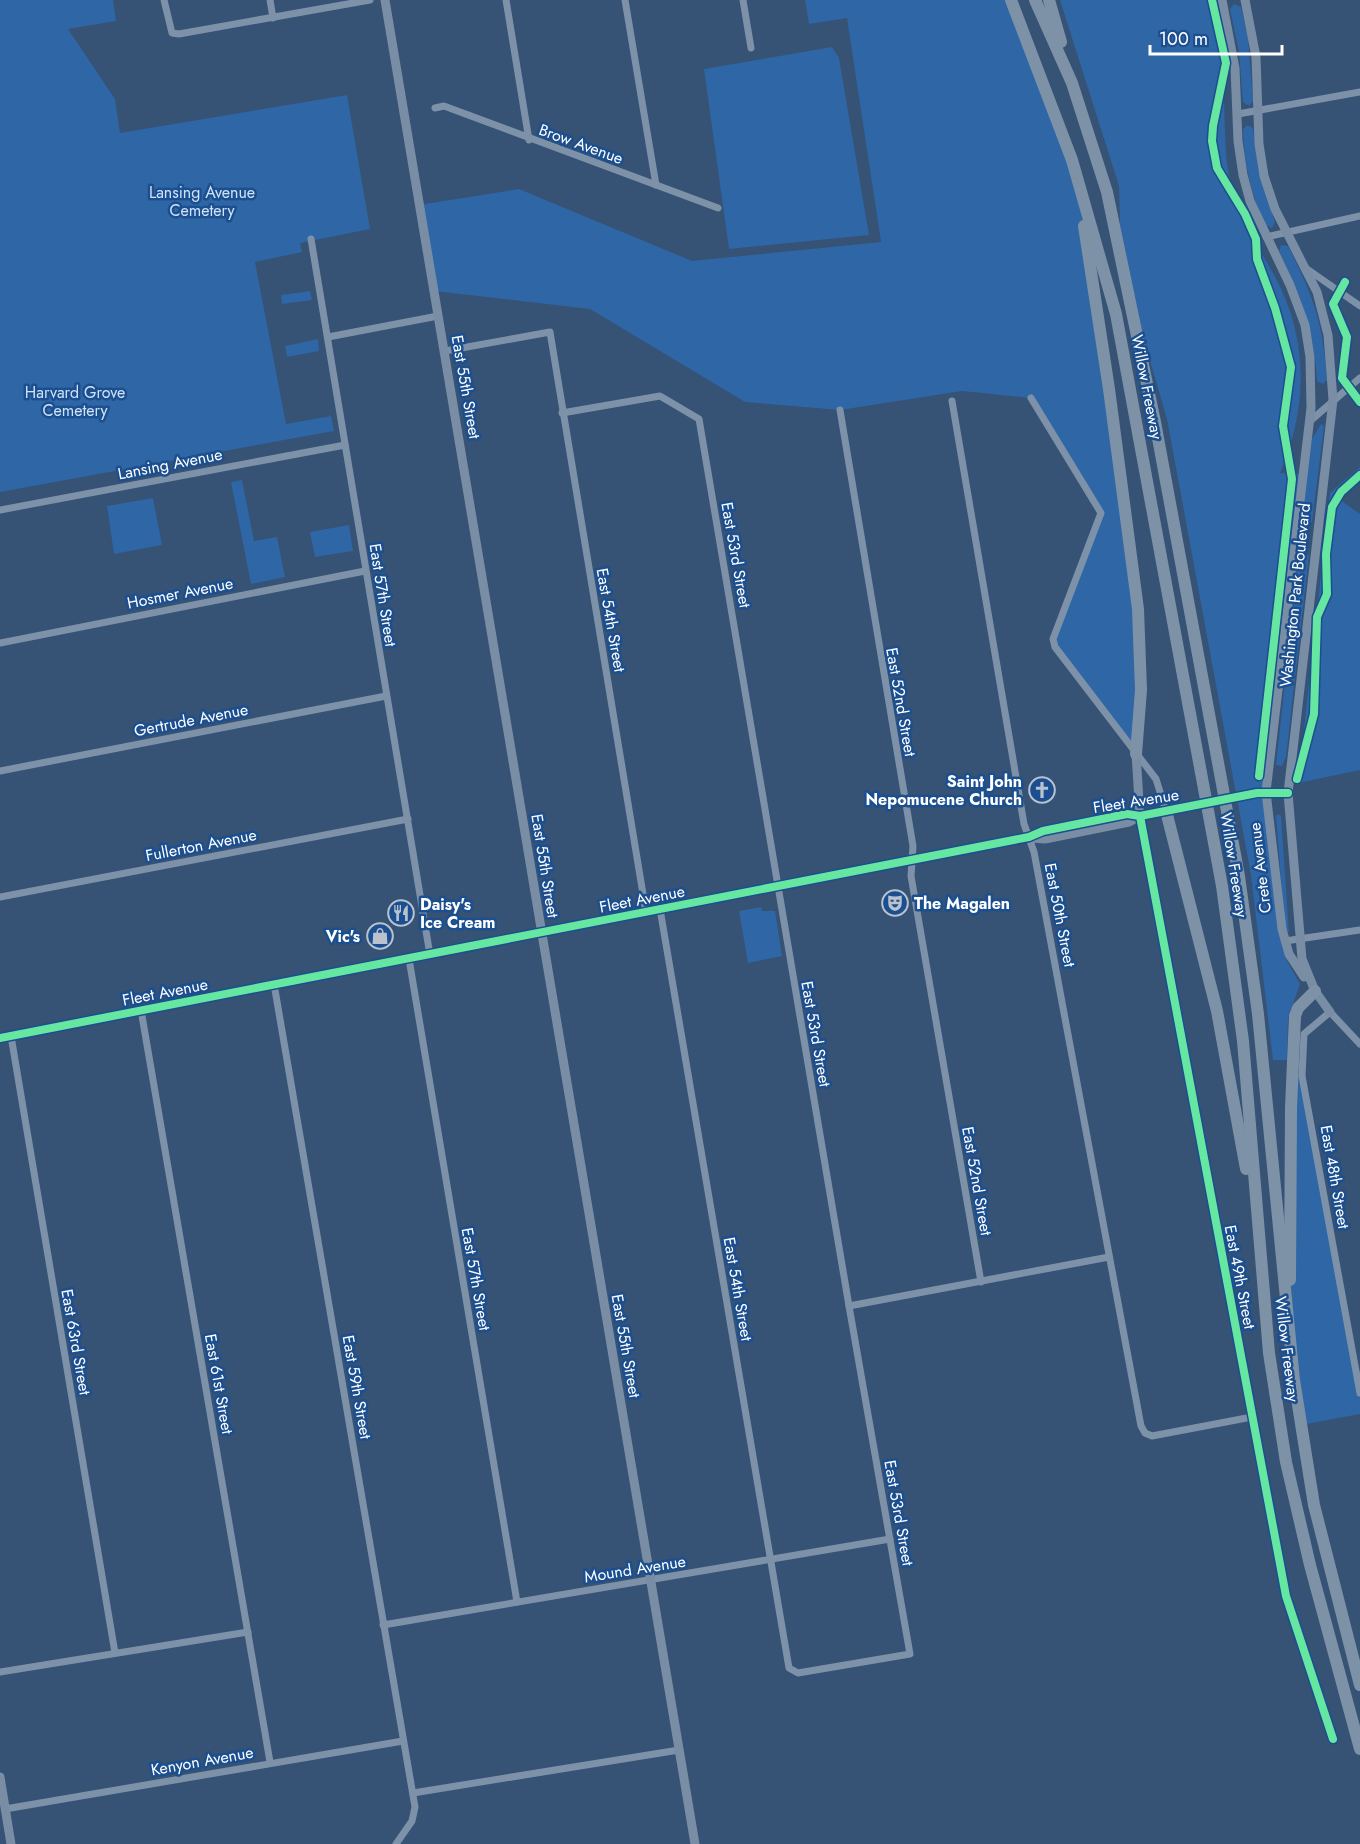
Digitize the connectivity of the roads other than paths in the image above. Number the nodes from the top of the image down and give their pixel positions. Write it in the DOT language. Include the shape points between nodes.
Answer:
graph roads {
  1 [pos="164,0"];
  2 [pos="270,0"];
  3 [pos="370,0"];
  4 [pos="385,0"];
  5 [pos="506,0"];
  6 [pos="625,0"];
  7 [pos="743,0"];
  8 [pos="1010,0"];
  9 [pos="1035,0"];
  10 [pos="1049,0"];
  11 [pos="1222,0"];
  12 [pos="1245,0"];
  13 [pos="273,18"];
  14 [pos="751,48"];
  15 [pos="1072,84"];
  16 [pos="1360,92"];
  17 [pos="435,108"];
  18 [pos="1259,112"];
  19 [pos="1238,114"];
  20 [pos="529,140"];
  21 [pos="1072,160"];
  22 [pos="656,185"];
  23 [pos="718,208"];
  24 [pos="1360,216"];
  25 [pos="1287,231"];
  26 [pos="1266,237"];
  27 [pos="311,239"];
  28 [pos="1307,269"];
  29 [pos="1360,306"];
  30 [pos="438,316"];
  31 [pos="328,337"];
  32 [pos="445,351"];
  33 [pos="1360,378"];
  34 [pos="1031,398"];
  35 [pos="1333,400"];
  36 [pos="952,401"];
  37 [pos="840,410"];
  38 [pos="562,413"];
  39 [pos="1309,422"];
  40 [pos="345,445"];
  41 [pos="0,510"];
  42 [pos="365,571"];
  43 [pos="0,643"];
  44 [pos="386,696"];
  45 [pos="1136,754"];
  46 [pos="0,771"];
  47 [pos="1266,792"];
  48 [pos="1288,793"];
  49 [pos="1172,809"];
  50 [pos="1140,816"];
  51 [pos="408,819"];
  52 [pos="1029,837"];
  53 [pos="911,860"];
  54 [pos="779,886"];
  55 [pos="0,897"];
  56 [pos="660,909"];
  57 [pos="646,912"];
  58 [pos="1360,930"];
  59 [pos="541,932"];
  60 [pos="1300,939"];
  61 [pos="1285,941"];
  62 [pos="430,955"];
  63 [pos="409,959"];
  64 [pos="274,984"];
  65 [pos="1315,991"];
  66 [pos="141,1010"];
  67 [pos="1330,1012"];
  68 [pos="11,1036"];
  69 [pos="0,1038"];
  70 [pos="1360,1044"];
  71 [pos="1258,1234"];
  72 [pos="1109,1257"];
  73 [pos="981,1282"];
  74 [pos="849,1306"];
  75 [pos="1289,1323"];
  76 [pos="1360,1393"];
  77 [pos="1252,1417"];
  78 [pos="890,1539"];
  79 [pos="770,1560"];
  80 [pos="651,1580"];
  81 [pos="517,1602"];
  82 [pos="383,1624"];
  83 [pos="248,1632"];
  84 [pos="115,1653"];
  85 [pos="0,1671"];
  86 [pos="792,1672"];
  87 [pos="1360,1685"];
  88 [pos="1333,1739"];
  89 [pos="403,1741"];
  90 [pos="1360,1749"];
  91 [pos="679,1750"];
  92 [pos="270,1762"];
  93 [pos="0,1777"];
  94 [pos="412,1793"];
  95 [pos="5,1809"];
  96 [pos="11,1844"];
  97 [pos="396,1844"];
  98 [pos="695,1844"];
  1 -- 13 [label="street" via="172,33"];
  2 -- 13 [label="street"];
  3 -- 13 [label="street"];
  4 -- 30 [label="street, East 55th Street"];
  5 -- 20 [label="street"];
  6 -- 22 [label="street"];
  7 -- 14 [label="street"];
  8 -- 21 [label="highway, Willow Freeway"];
  9 -- 15 [label="highway, Willow Freeway"];
  10 -- 15 [label="highway"];
  11 -- 19 [label="street, Washington Park Boulevard" via="1233,50"];
  12 -- 18 [label="street, Washington Park Boulevard" via="1256,57"];
  15 -- 75 [label="highway, Willow Freeway" via="1107,192 1155,422 1239,876 1258,1014"];
  16 -- 18 [label="street"];
  17 -- 20 [label="street, Brow Avenue" via="444,106"];
  18 -- 19 [label="street"];
  18 -- 25 [label="street, Washington Park Boulevard" via="1264,176"];
  19 -- 26 [label="street, Washington Park Boulevard" via="1242,175"];
  20 -- 22 [label="street, Brow Avenue"];
  21 -- 45 [label="highway" via="1094,286 1138,609 1141,690"];
  21 -- 71 [label="highway, Willow Freeway" via="1116,314 1222,886 1243,1041"];
  22 -- 23 [label="street, Brow Avenue"];
  24 -- 25 [label="street"];
  25 -- 26 [label="street"];
  25 -- 28 [label="street, Washington Park Boulevard"];
  26 -- 39 [label="street, Washington Park Boulevard" via="1305,325 1310,357"];
  27 -- 31 [label="street, East 57th Street"];
  28 -- 29 [label="street, Washington Park Boulevard"];
  28 -- 35 [label="street, Washington Park Boulevard" via="1328,336"];
  30 -- 31 [label="street"];
  30 -- 32 [label="street, East 55th Street"];
  31 -- 40 [label="street, East 57th Street"];
  32 -- 38 [label="street, East 54th Street" via="550,332"];
  32 -- 59 [label="street, East 55th Street"];
  33 -- 35 [label="street"];
  34 -- 45 [label="street" via="1101,513 1053,639 1055,647"];
  35 -- 39 [label="street"];
  35 -- 48 [label="street, Washington Park Boulevard"];
  36 -- 52 [label="street, East 50th Street"];
  37 -- 53 [label="street, East 52nd Street" via="913,846"];
  38 -- 54 [label="street, East 53rd Street" via="660,396 699,419"];
  38 -- 57 [label="street, East 54th Street"];
  39 -- 47 [label="street, Washington Park Boulevard"];
  40 -- 41 [label="street, Lansing Avenue"];
  40 -- 42 [label="street, East 57th Street"];
  42 -- 43 [label="street, Hosmer Avenue"];
  42 -- 44 [label="street, East 57th Street"];
  44 -- 46 [label="street, Gertrude Avenue"];
  44 -- 51 [label="street, East 57th Street"];
  45 -- 49 [label="street" via="1156,779"];
  45 -- 50 [label="street"];
  47 -- 48 [label="street, Fleet Avenue"];
  47 -- 49 [label="street, Fleet Avenue, bridge"];
  47 -- 61 [label="street, Crete Avenue"];
  48 -- 60 [label="street, Crete Avenue"];
  49 -- 50 [label="street, Fleet Avenue"];
  49 -- 71 [label="highway" via="1217,1011"];
  50 -- 52 [label="street, Fleet Avenue" via="1129,822 1045,839"];
  50 -- 77 [label="street, East 49th Street"];
  51 -- 55 [label="street, Fullerton Avenue"];
  51 -- 62 [label="street, East 57th Street"];
  52 -- 53 [label="street, Fleet Avenue"];
  52 -- 72 [label="street, East 50th Street"];
  53 -- 54 [label="street, Fleet Avenue"];
  53 -- 73 [label="street, East 52nd Street"];
  54 -- 56 [label="street, Fleet Avenue"];
  54 -- 74 [label="street, East 53rd Street"];
  56 -- 57 [label="street, Fleet Avenue"];
  56 -- 79 [label="street, East 54th Street"];
  57 -- 59 [label="street, Fleet Avenue"];
  58 -- 60 [label="street"];
  59 -- 62 [label="street, Fleet Avenue"];
  59 -- 80 [label="street, East 55th Street"];
  60 -- 61 [label="street"];
  60 -- 65 [label="street, Crete Avenue" via="1306,974"];
  61 -- 65 [label="street, Crete Avenue" via="1292,960"];
  62 -- 63 [label="street, Fleet Avenue"];
  63 -- 64 [label="street, Fleet Avenue"];
  63 -- 81 [label="street, East 57th Street"];
  64 -- 66 [label="street, Fleet Avenue"];
  64 -- 82 [label="street, East 59th Street"];
  65 -- 67 [label="street"];
  65 -- 75 [label="highway" via="1295,1016"];
  66 -- 68 [label="street, Fleet Avenue"];
  66 -- 83 [label="street, East 61st Street"];
  67 -- 70 [label="street"];
  67 -- 76 [label="street, East 48th Street" via="1304,1034 1302,1076"];
  68 -- 69 [label="street, Fleet Avenue"];
  68 -- 84 [label="street, East 63rd Street"];
  71 -- 90 [label="highway, Willow Freeway" via="1269,1353 1287,1462 1310,1566"];
  72 -- 73 [label="street"];
  72 -- 77 [label="street, East 50th Street" via="1145,1433 1152,1436"];
  73 -- 74 [label="street"];
  74 -- 78 [label="street, East 53rd Street"];
  75 -- 87 [label="highway, Willow Freeway" via="1314,1505"];
  77 -- 88 [label="street, East 49th Street" via="1286,1596"];
  78 -- 79 [label="street, Mound Avenue"];
  78 -- 86 [label="street, East 53rd Street" via="910,1654"];
  79 -- 80 [label="street, Mound Avenue"];
  79 -- 86 [label="street, East 54th Street"];
  80 -- 81 [label="street, Mound Avenue"];
  80 -- 91 [label="street, East 55th Street"];
  81 -- 82 [label="street, Mound Avenue"];
  82 -- 89 [label="street, East 59th Street"];
  83 -- 84 [label="street"];
  83 -- 92 [label="street, East 61st Street"];
  84 -- 85 [label="street"];
  89 -- 92 [label="street, Kenyon Avenue"];
  89 -- 94 [label="street, East 59th Street"];
  91 -- 94 [label="street"];
  91 -- 98 [label="street, East 55th Street"];
  92 -- 95 [label="street, Kenyon Avenue"];
  93 -- 95 [label="street"];
  94 -- 97 [label="street, East 59th Street" via="412,1821"];
  95 -- 96 [label="street"];
}
